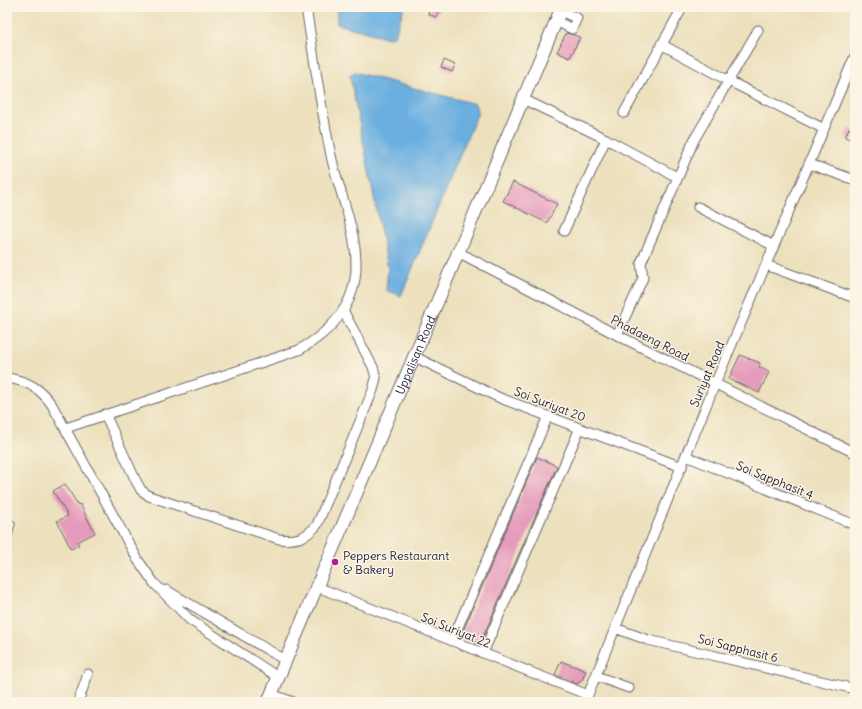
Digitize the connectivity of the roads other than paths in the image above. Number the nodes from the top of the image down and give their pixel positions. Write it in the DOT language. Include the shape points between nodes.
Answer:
graph roads {
  1 [pos="306,7"];
  2 [pos="681,10"];
  3 [pos="559,13"];
  4 [pos="758,30"];
  5 [pos="661,44"];
  6 [pos="855,56"];
  7 [pos="727,80"];
  8 [pos="523,99"];
  9 [pos="624,113"];
  10 [pos="824,129"];
  11 [pos="606,139"];
  12 [pos="809,164"];
  13 [pos="677,178"];
  14 [pos="855,180"];
  15 [pos="698,207"];
  16 [pos="564,231"];
  17 [pos="774,246"];
  18 [pos="458,252"];
  19 [pos="766,265"];
  20 [pos="855,298"];
  21 [pos="343,310"];
  22 [pos="617,335"];
  23 [pos="413,356"];
  24 [pos="7,378"];
  25 [pos="715,384"];
  26 [pos="105,414"];
  27 [pos="548,416"];
  28 [pos="66,428"];
  29 [pos="580,428"];
  30 [pos="855,453"];
  31 [pos="686,456"];
  32 [pos="682,467"];
  33 [pos="10,524"];
  34 [pos="855,525"];
  35 [pos="7,536"];
  36 [pos="154,584"];
  37 [pos="315,586"];
  38 [pos="616,628"];
  39 [pos="452,641"];
  40 [pos="483,653"];
  41 [pos="285,660"];
  42 [pos="88,674"];
  43 [pos="596,676"];
  44 [pos="278,677"];
  45 [pos="629,688"];
  46 [pos="855,689"];
  47 [pos="269,698"];
  48 [pos="587,698"];
  49 [pos="78,702"];
  50 [pos="293,702"];
  1 -- 21 [label="street" via="332,161 357,256 355,280"];
  2 -- 5 [label="street"];
  3 -- 8 [label="main road, Uppalisan Road"];
  4 -- 7 [label="street"];
  5 -- 7 [label="street"];
  5 -- 9 [label="street"];
  6 -- 10 [label="street, Suriyat Road"];
  7 -- 10 [label="street"];
  7 -- 13 [label="street" via="694,140"];
  8 -- 11 [label="street"];
  8 -- 18 [label="main road, Uppalisan Road"];
  10 -- 12 [label="street, Suriyat Road"];
  11 -- 13 [label="street"];
  11 -- 16 [label="street"];
  12 -- 14 [label="street"];
  12 -- 17 [label="street, Suriyat Road"];
  13 -- 22 [label="street" via="641,263 643,278"];
  15 -- 17 [label="street"];
  17 -- 19 [label="street, Suriyat Road"];
  18 -- 22 [label="street, Phadaeng Road"];
  18 -- 23 [label="main road, Uppalisan Road"];
  19 -- 20 [label="street"];
  19 -- 25 [label="street, Suriyat Road"];
  21 -- 26 [label="street" via="335,323 316,340 299,350"];
  21 -- 26 [label="street" via="373,367 376,378 374,390 317,525 301,538 278,538 149,496 136,481"];
  22 -- 25 [label="street, Phadaeng Road"];
  23 -- 27 [label="street, Soi Suriyat 20" via="500,398"];
  23 -- 37 [label="main road, Uppalisan Road"];
  24 -- 28 [label="street" via="31,384 42,392"];
  25 -- 30 [label="street, Phadaeng Road"];
  25 -- 31 [label="street, Suriyat Road"];
  26 -- 28 [label="street"];
  27 -- 29 [label="street, Soi Suriyat 20"];
  27 -- 39 [label="street"];
  28 -- 36 [label="street" via="138,560"];
  29 -- 32 [label="street, Soi Suriyat 20"];
  29 -- 40 [label="street"];
  31 -- 32 [label="street, Suriyat Road"];
  31 -- 34 [label="street, Soi Sapphasit 4"];
  32 -- 38 [label="street, Suriyat Road"];
  33 -- 35 [label="street"];
  36 -- 41 [label="street"];
  36 -- 44 [label="street" via="190,620"];
  37 -- 39 [label="street, Soi Suriyat 22"];
  37 -- 41 [label="main road, Uppalisan Road"];
  38 -- 43 [label="street, Suriyat Road"];
  38 -- 46 [label="street, Soi Sapphasit 6" via="648,640"];
  39 -- 40 [label="street, Soi Suriyat 22"];
  40 -- 48 [label="street, Soi Suriyat 22"];
  41 -- 44 [label="main road, Uppalisan Road"];
  42 -- 49 [label="street"];
  43 -- 45 [label="street"];
  43 -- 48 [label="street, Suriyat Road"];
  44 -- 47 [label="main road, Uppalisan Road"];
  47 -- 50 [label="street"];
}
